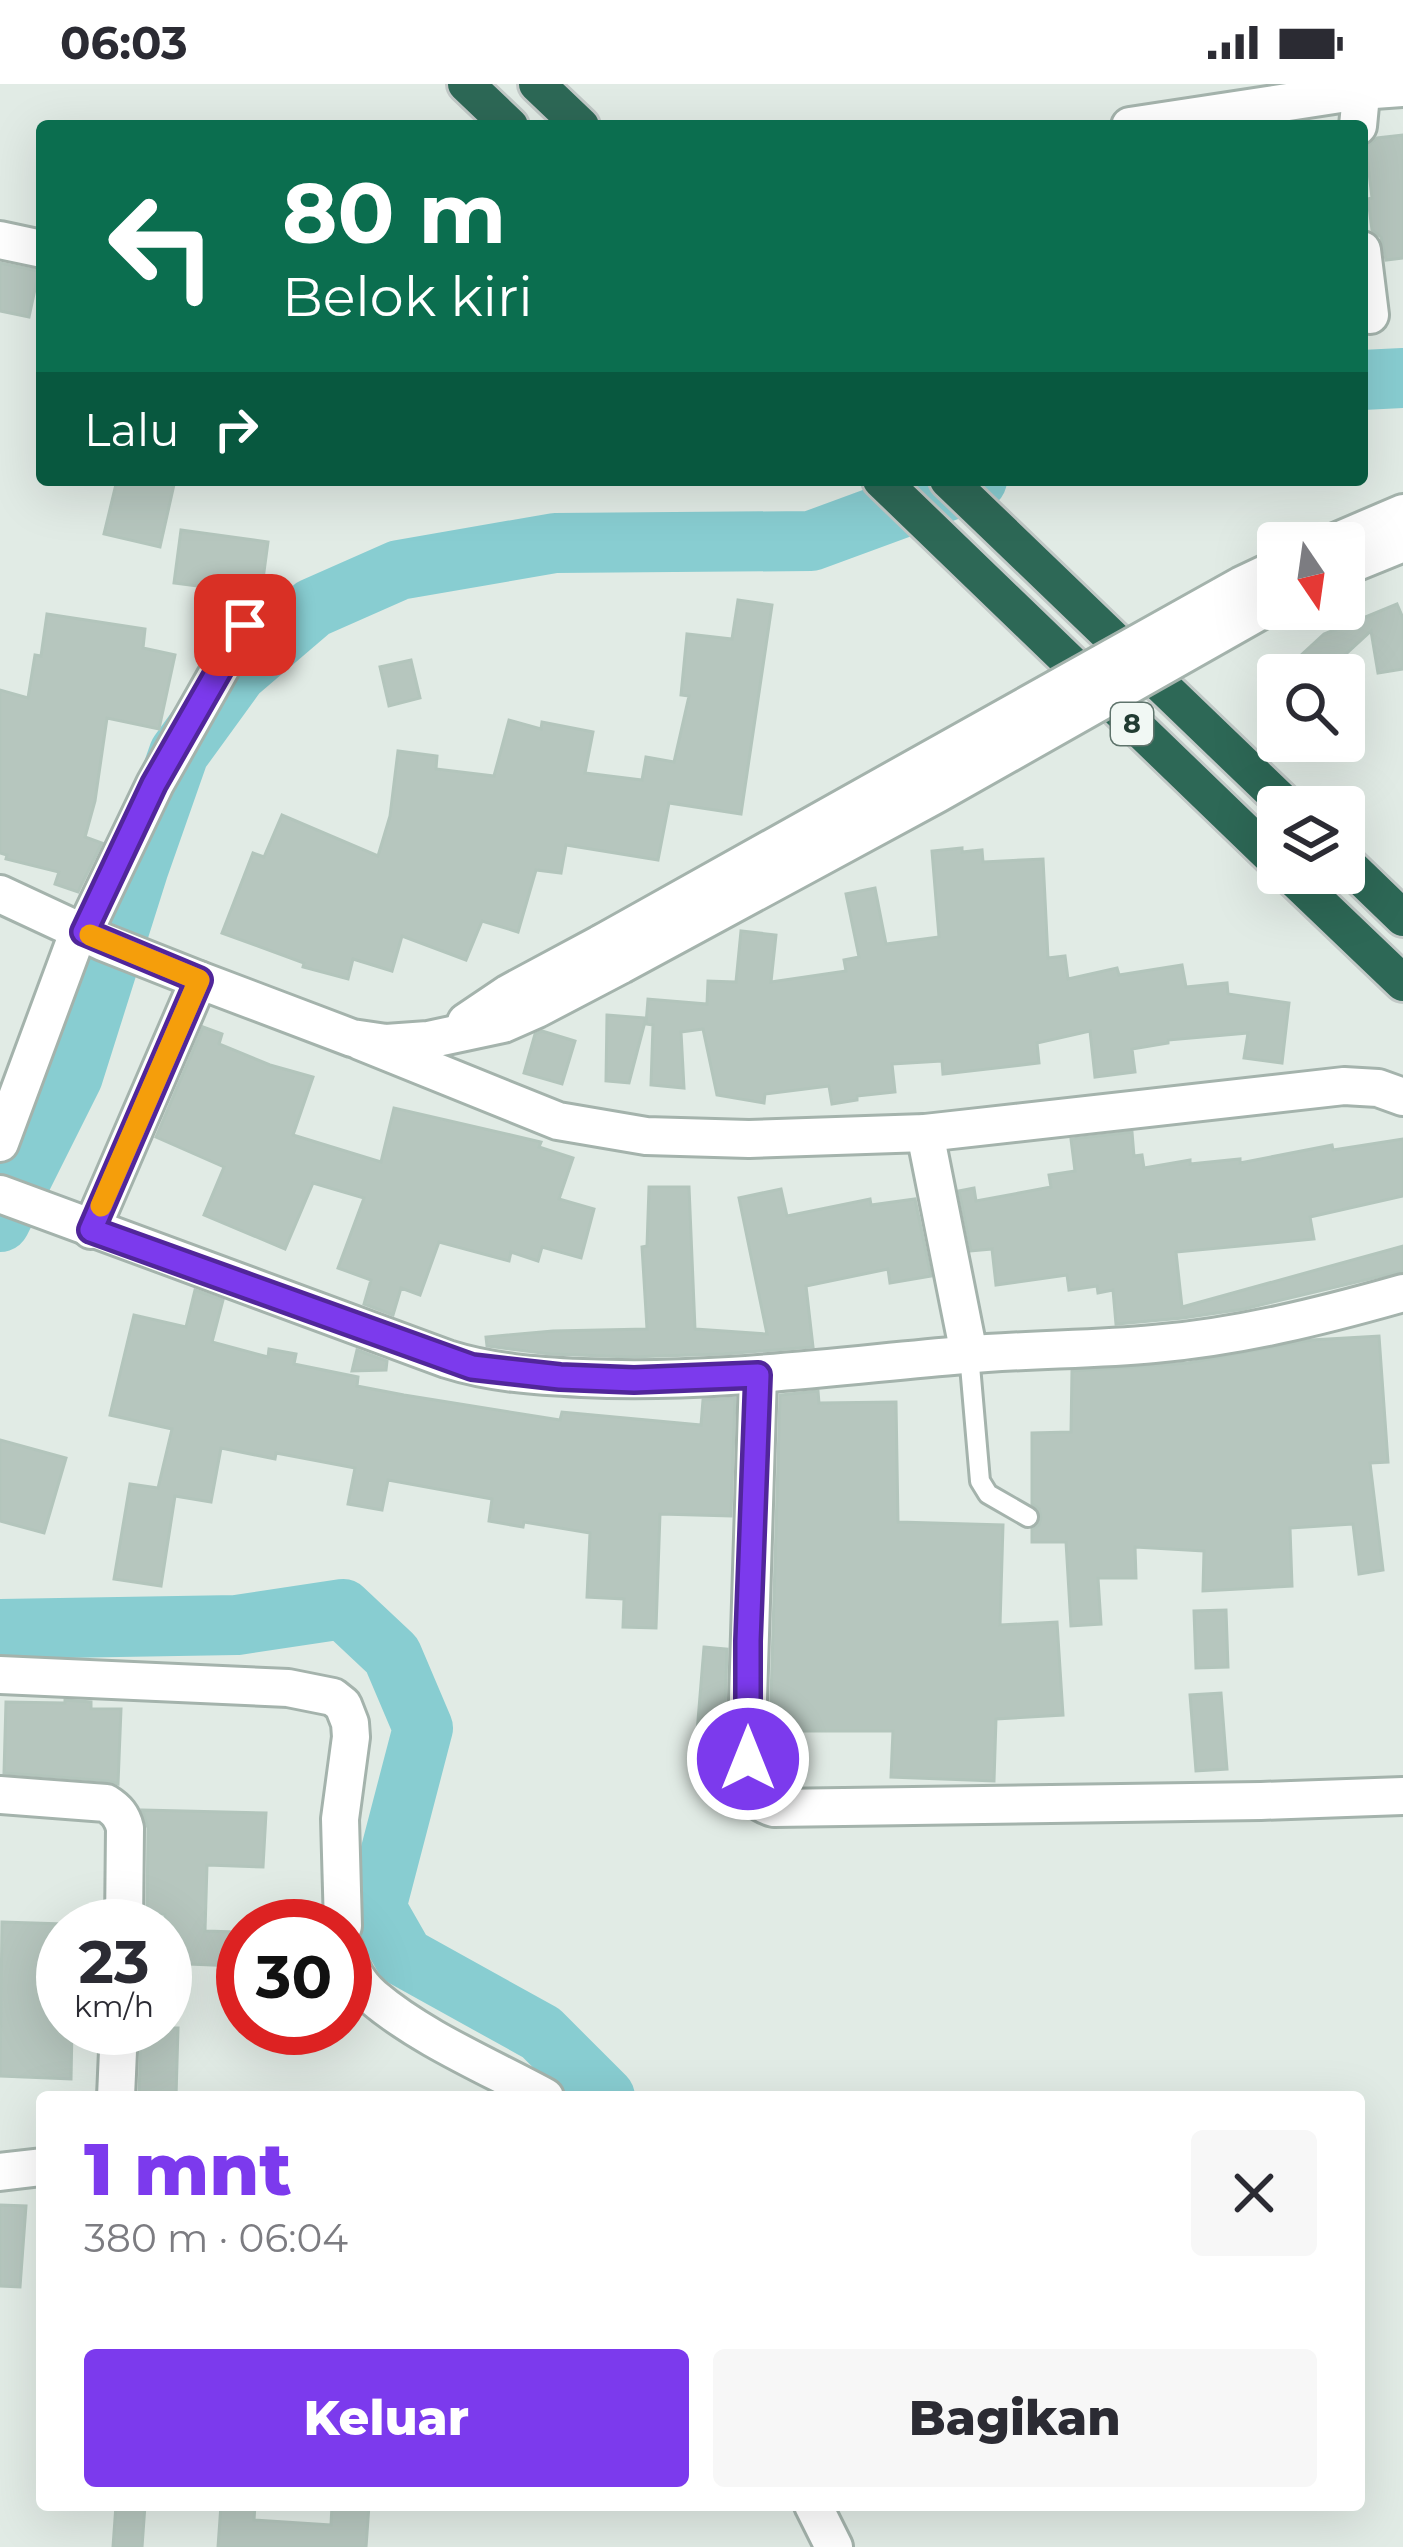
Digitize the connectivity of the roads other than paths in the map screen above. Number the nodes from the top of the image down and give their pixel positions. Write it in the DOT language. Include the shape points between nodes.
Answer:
graph roads {
  1 [pos="466,84"];
  2 [pos="537,84"];
  3 [pos="1403,88"];
  4 [pos="1360,100"];
  5 [pos="504,120"];
  6 [pos="575,120"];
  7 [pos="1183,120"];
  8 [pos="0,240"];
  9 [pos="36,248"];
  10 [pos="1368,270"];
  11 [pos="1378,303"];
  12 [pos="887,486"];
  13 [pos="954,486"];
  14 [pos="1403,513"];
  15 [pos="1365,529"];
  16 [pos="1403,543"];
  17 [pos="1365,558"];
  18 [pos="1257,578"];
  19 [pos="1257,613"];
  20 [pos="245,625"];
  21 [pos="1266,786"];
  22 [pos="1257,843"];
  23 [pos="1365,881"];
  24 [pos="0,894"];
  25 [pos="1310,894"];
  26 [pos="1403,918"];
  27 [pos="89,934"];
  28 [pos="612,954"];
  29 [pos="195,978"];
  30 [pos="1403,983"];
  31 [pos="352,1038"];
  32 [pos="1403,1097"];
  33 [pos="925,1133"];
  34 [pos="0,1143"];
  35 [pos="0,1194"];
  36 [pos="82,1226"];
  37 [pos="1403,1293"];
  38 [pos="967,1344"];
  39 [pos="758,1375"];
  40 [pos="1028,1517"];
  41 [pos="0,1676"];
  42 [pos="0,1796"];
  43 [pos="1403,1796"];
  44 [pos="124,1899"];
  45 [pos="342,1899"];
  46 [pos="372,1995"];
  47 [pos="118,2055"];
  48 [pos="116,2091"];
  49 [pos="534,2091"];
  50 [pos="36,2169"];
  51 [pos="0,2172"];
  52 [pos="816,2511"];
  53 [pos="834,2547"];
  1 -- 5 [label="highway"];
  2 -- 6 [label="highway"];
  3 -- 4 [label="street"];
  4 -- 7 [label="street"];
  8 -- 9 [label="street"];
  10 -- 11 [label="street"];
  12 -- 22 [label="highway, 8"];
  13 -- 21 [label="highway, 8"];
  14 -- 15 [label="street"];
  16 -- 17 [label="street"];
  18 -- 28 [label="street, bridge"];
  19 -- 28 [label="street, bridge" via="937,794"];
  20 -- 27 [label="street" via="154,784"];
  23 -- 26 [label="highway"];
  24 -- 27 [label="street"];
  25 -- 30 [label="highway"];
  27 -- 29 [label="street"];
  27 -- 34 [label="street"];
  28 -- 31 [label="street" via="503,1024 409,1042"];
  29 -- 31 [label="street"];
  29 -- 36 [label="street"];
  31 -- 33 [label="street" via="526,1110 602,1130 749,1139"];
  32 -- 33 [label="street" via="1344,1086"];
  33 -- 38 [label="street"];
  35 -- 36 [label="street"];
  36 -- 39 [label="street" via="472,1367 634,1380"];
  37 -- 38 [label="street" via="1209,1338"];
  38 -- 39 [label="street"];
  38 -- 40 [label="lane" via="980,1481"];
  39 -- 43 [label="street" via="747,1732 748,1786 758,1802 774,1808"];
  41 -- 45 [label="street" via="288,1688 333,1697 351,1737 340,1819"];
  42 -- 44 [label="street" via="114,1808 125,1828"];
  46 -- 49 [label="street"];
  47 -- 48 [label="street"];
  50 -- 51 [label="street"];
  52 -- 53 [label="street"];
}
